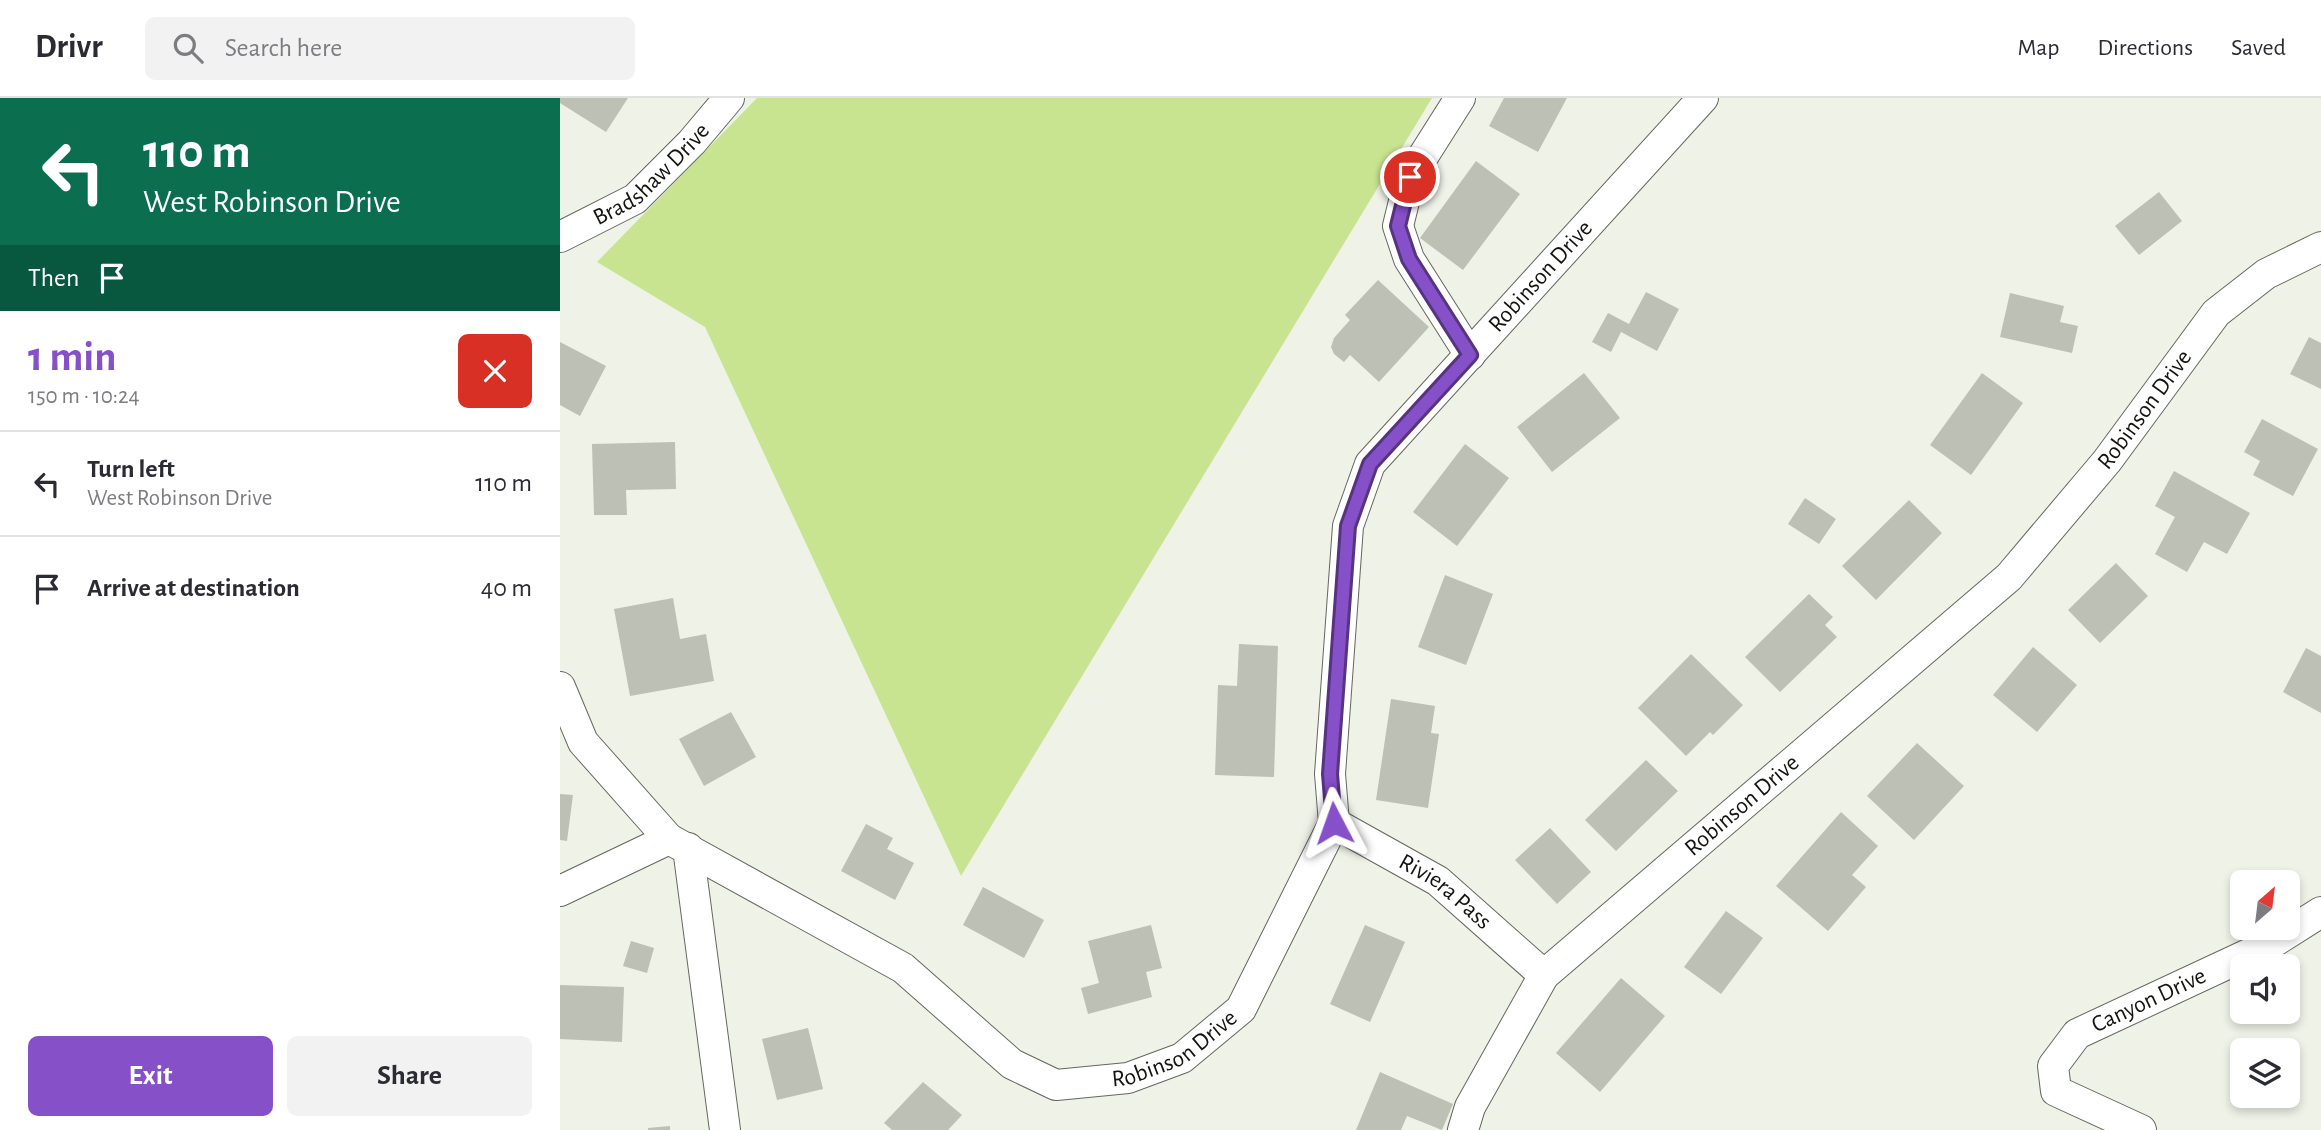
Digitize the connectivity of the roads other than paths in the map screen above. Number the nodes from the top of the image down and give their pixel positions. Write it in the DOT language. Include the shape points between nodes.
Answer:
graph roads {
  1 [pos="729,98"];
  2 [pos="1460,98"];
  3 [pos="1703,98"];
  4 [pos="564,230"];
  5 [pos="2321,247"];
  6 [pos="1470,355"];
  7 [pos="560,687"];
  8 [pos="1334,823"];
  9 [pos="679,844"];
  10 [pos="560,891"];
  11 [pos="2321,912"];
  12 [pos="1544,975"];
  13 [pos="725,1130"];
  14 [pos="1463,1130"];
  15 [pos="2141,1130"];
  1 -- 4 [label="street, Bradshaw Drive" via="635,199"];
  2 -- 6 [label="street" via="1410,177 1398,226 1409,259"];
  3 -- 6 [label="street, Robinson Drive"];
  5 -- 12 [label="street, Robinson Drive" via="2266,274 2216,313 2107,461 2009,577"];
  6 -- 8 [label="street, Robinson Drive" via="1370,464 1348,526 1330,774"];
  7 -- 9 [label="street" via="583,742"];
  8 -- 9 [label="street, Robinson Drive" via="1241,1009 1182,1058 1128,1078 1056,1085 1012,1064 903,968"];
  8 -- 12 [label="street, Riviera Pass" via="1438,881"];
  9 -- 10 [label="street"];
  9 -- 13 [label="street"];
  11 -- 15 [label="street, Canyon Drive" via="2272,943 2077,1034 2053,1066 2056,1091"];
  12 -- 14 [label="street, Robinson Drive" via="1470,1107"];
}
